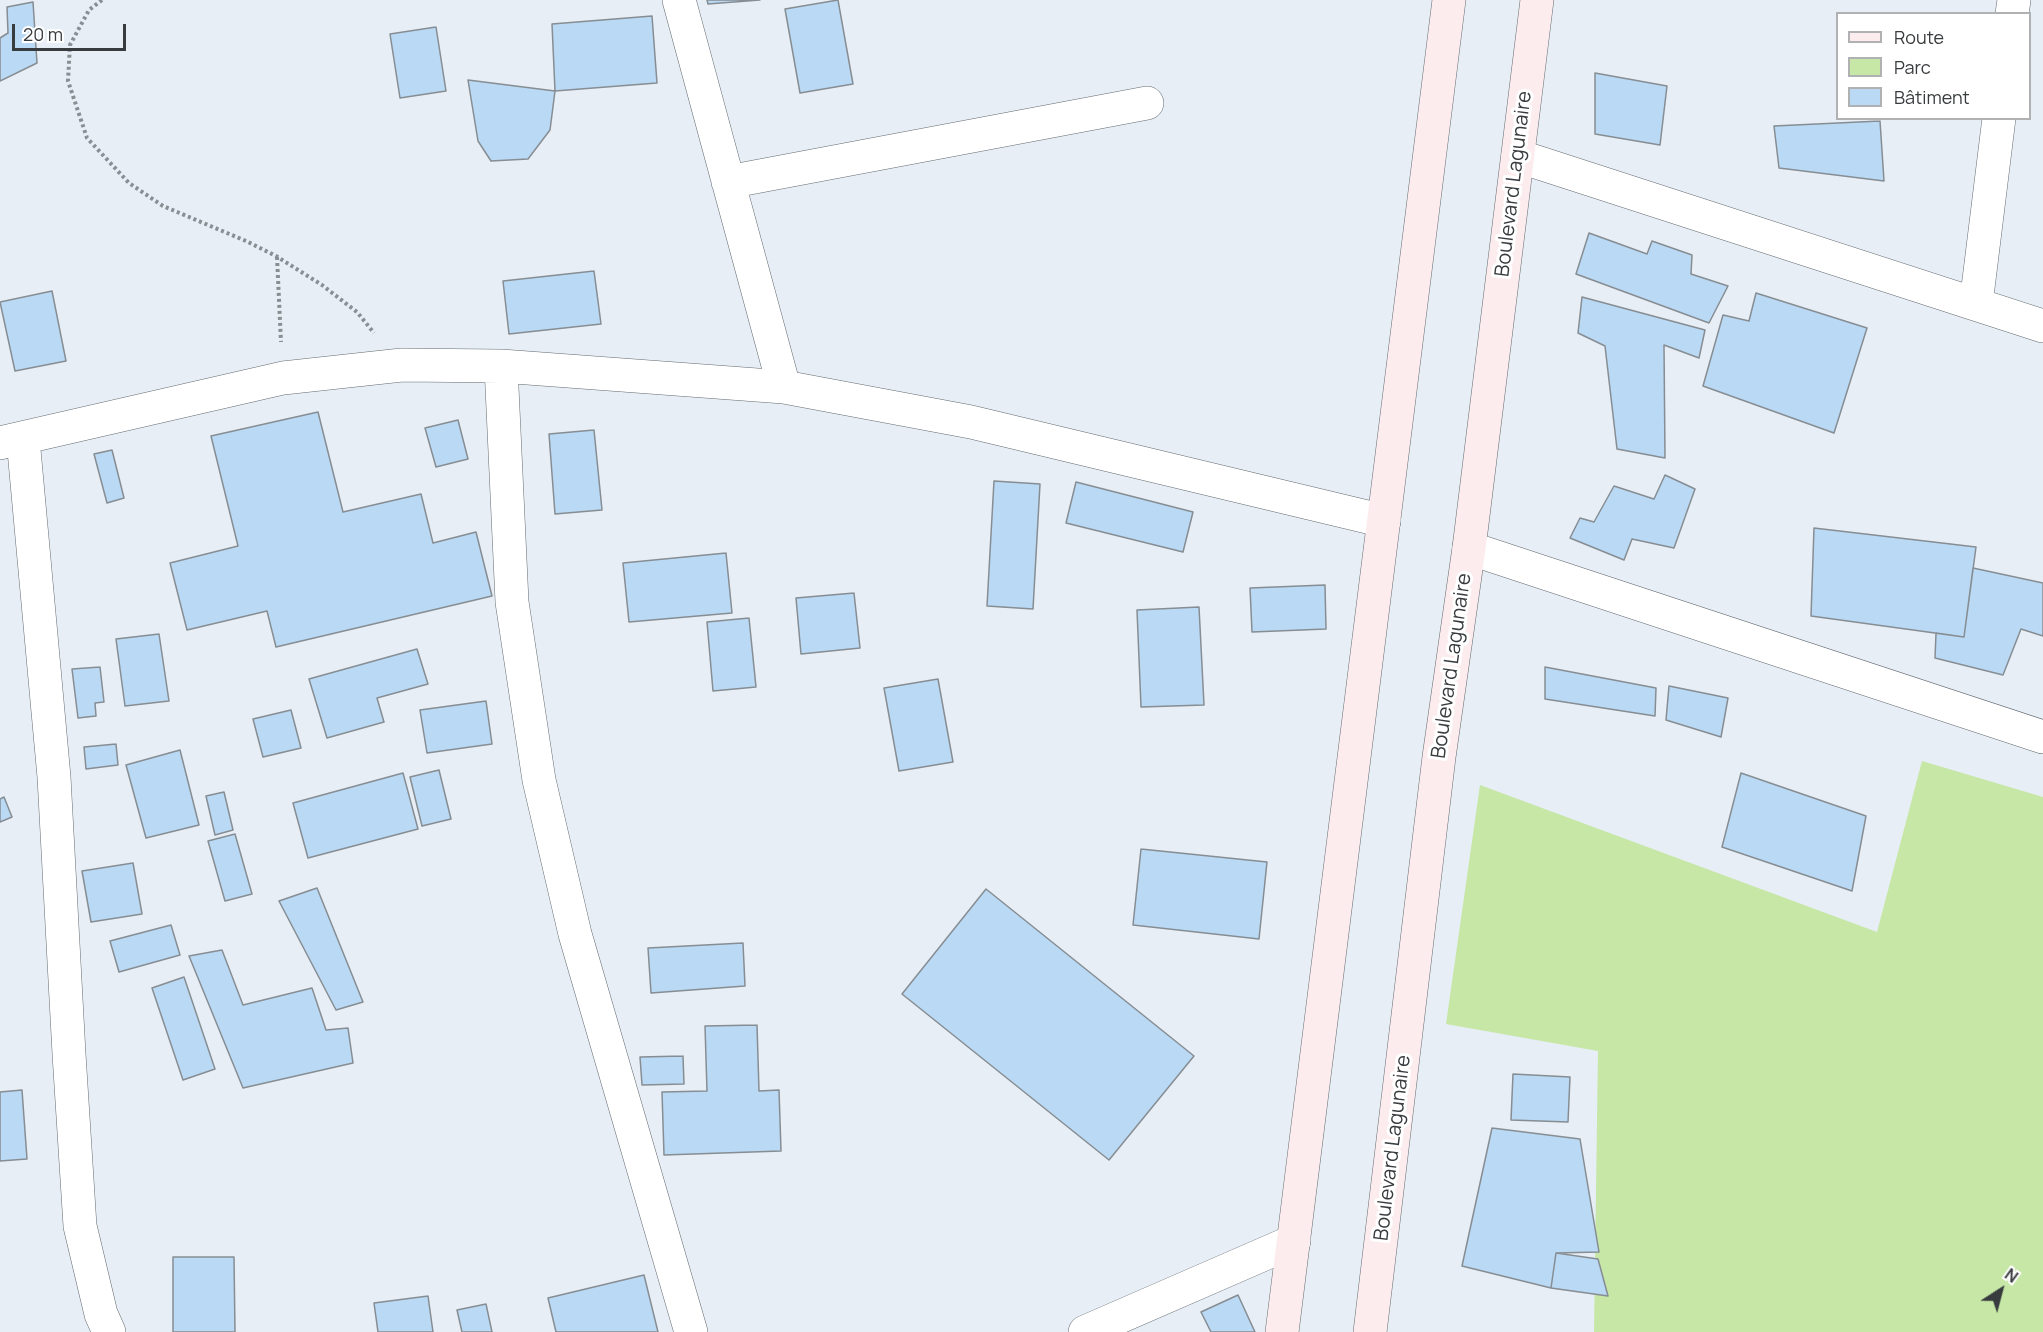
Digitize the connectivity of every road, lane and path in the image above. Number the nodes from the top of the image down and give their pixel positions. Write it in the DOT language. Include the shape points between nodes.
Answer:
graph roads {
  1 [pos="102,0"];
  2 [pos="679,0"];
  3 [pos="1449,0"];
  4 [pos="1537,0"];
  5 [pos="1147,104"];
  6 [pos="1999,120"];
  7 [pos="1518,156"];
  8 [pos="728,182"];
  9 [pos="276,256"];
  10 [pos="1976,304"];
  11 [pos="2043,326"];
  12 [pos="402,365"];
  13 [pos="501,366"];
  14 [pos="283,378"];
  15 [pos="784,387"];
  16 [pos="12,441"];
  17 [pos="1384,521"];
  18 [pos="1469,548"];
  19 [pos="2043,737"];
  20 [pos="1294,1241"];
  21 [pos="109,1332"];
  22 [pos="691,1332"];
  23 [pos="1085,1332"];
  24 [pos="1282,1332"];
  25 [pos="1370,1332"];
  1 -- 9 [label="path" via="89,10 70,45 68,81 87,138 129,183 164,206"];
  2 -- 8 [label="street"];
  3 -- 17 [label="main road"];
  4 -- 7 [label="main road, Boulevard Lagunaire"];
  5 -- 8 [label="street"];
  6 -- 10 [label="street"];
  7 -- 10 [label="street"];
  7 -- 18 [label="main road, Boulevard Lagunaire"];
  8 -- 15 [label="street"];
  9 -- 12 [label="path" via="357,312"];
  9 -- 14 [label="path"];
  10 -- 11 [label="street"];
  12 -- 13 [label="street"];
  12 -- 14 [label="street"];
  13 -- 15 [label="street"];
  13 -- 22 [label="street" via="512,602 539,780 575,934"];
  14 -- 16 [label="street"];
  15 -- 17 [label="street" via="971,422"];
  16 -- 21 [label="street" via="54,777 81,1226 101,1314"];
  17 -- 20 [label="main road"];
  18 -- 19 [label="street"];
  18 -- 25 [label="main road, Boulevard Lagunaire" via="1439,757"];
  20 -- 23 [label="street"];
  20 -- 24 [label="main road"];
}
